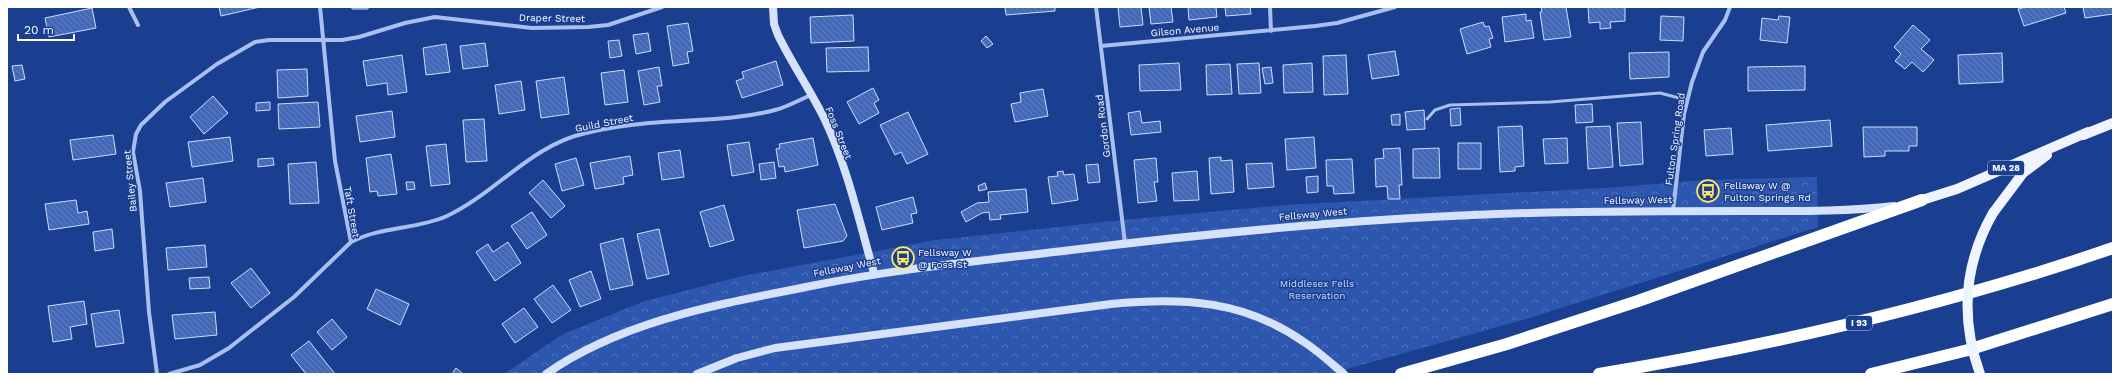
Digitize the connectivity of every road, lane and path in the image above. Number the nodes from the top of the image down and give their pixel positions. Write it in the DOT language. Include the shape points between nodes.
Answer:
graph roads {
  1 [pos="129,7"];
  2 [pos="320,7"];
  3 [pos="662,7"];
  4 [pos="773,7"];
  5 [pos="1096,7"];
  6 [pos="1270,7"];
  7 [pos="1395,7"];
  8 [pos="1730,7"];
  9 [pos="138,25"];
  10 [pos="1271,31"];
  11 [pos="323,41"];
  12 [pos="1101,46"];
  13 [pos="811,95"];
  14 [pos="1687,100"];
  15 [pos="1427,119"];
  16 [pos="2113,123"];
  17 [pos="2088,132"];
  18 [pos="1922,200"];
  19 [pos="1673,211"];
  20 [pos="351,242"];
  21 [pos="1125,243"];
  22 [pos="2113,248"];
  23 [pos="874,274"];
  24 [pos="2113,304"];
  25 [pos="157,374"];
  26 [pos="169,374"];
  27 [pos="546,374"];
  28 [pos="697,374"];
  29 [pos="1344,374"];
  30 [pos="1401,374"];
  31 [pos="1599,374"];
  32 [pos="1871,374"];
  33 [pos="1980,374"];
  1 -- 9 [label="street"];
  2 -- 11 [label="street, Taft Street"];
  3 -- 11 [label="street, Draper Street" via="608,25 588,27 532,28 435,17 359,37"];
  4 -- 13 [label="main road, Foss Street" via="774,24 778,35"];
  5 -- 12 [label="street, Gordon Road"];
  6 -- 10 [label="street"];
  7 -- 10 [label="street, Gilson Avenue" via="1337,23"];
  8 -- 14 [label="street, Fulton Spring Road" via="1725,20 1703,52"];
  10 -- 12 [label="street, Gilson Avenue"];
  11 -- 20 [label="street, Taft Street" via="335,161"];
  11 -- 25 [label="street, Bailey Street" via="255,42 217,64 165,102 146,119 136,134 134,160 140,191 149,312"];
  12 -- 21 [label="street, Gordon Road"];
  13 -- 20 [label="street, Guild Street" via="772,111 648,123 570,137 537,154 451,214 433,221 373,233"];
  13 -- 23 [label="main road, Foss Street" via="826,121 836,146"];
  14 -- 15 [label="lane" via="1660,93 1550,102 1450,105 1435,110"];
  14 -- 19 [label="street, Fulton Spring Road"];
  16 -- 17 [label="main road, MA 28"];
  17 -- 18 [label="main road, Fellsway West / MA 28" via="1957,188"];
  17 -- 33 [label="main road, bridge" via="2054,150 2033,165 2015,183 1993,213 1975,253 1967,288 1967,313 1969,337"];
  18 -- 19 [label="main road, Fellsway West / MA 28" via="1871,209 1833,211"];
  18 -- 30 [label="highway" via="1638,301 1507,344"];
  19 -- 21 [label="main road, Fellsway West / MA 28" via="1528,213 1336,223"];
  20 -- 26 [label="street, Taft Street" via="294,297 229,348 200,366"];
  21 -- 23 [label="main road, Fellsway West / MA 28"];
  22 -- 31 [label="highway, I 93" via="2015,280 1888,316 1752,347"];
  23 -- 27 [label="main road, Fellsway West / MA 28" via="725,303 652,324 594,346 562,362"];
  24 -- 32 [label="highway" via="1975,348"];
  28 -- 29 [label="main road" via="738,358 775,348 1161,300 1212,304 1245,312 1290,333"];
}
